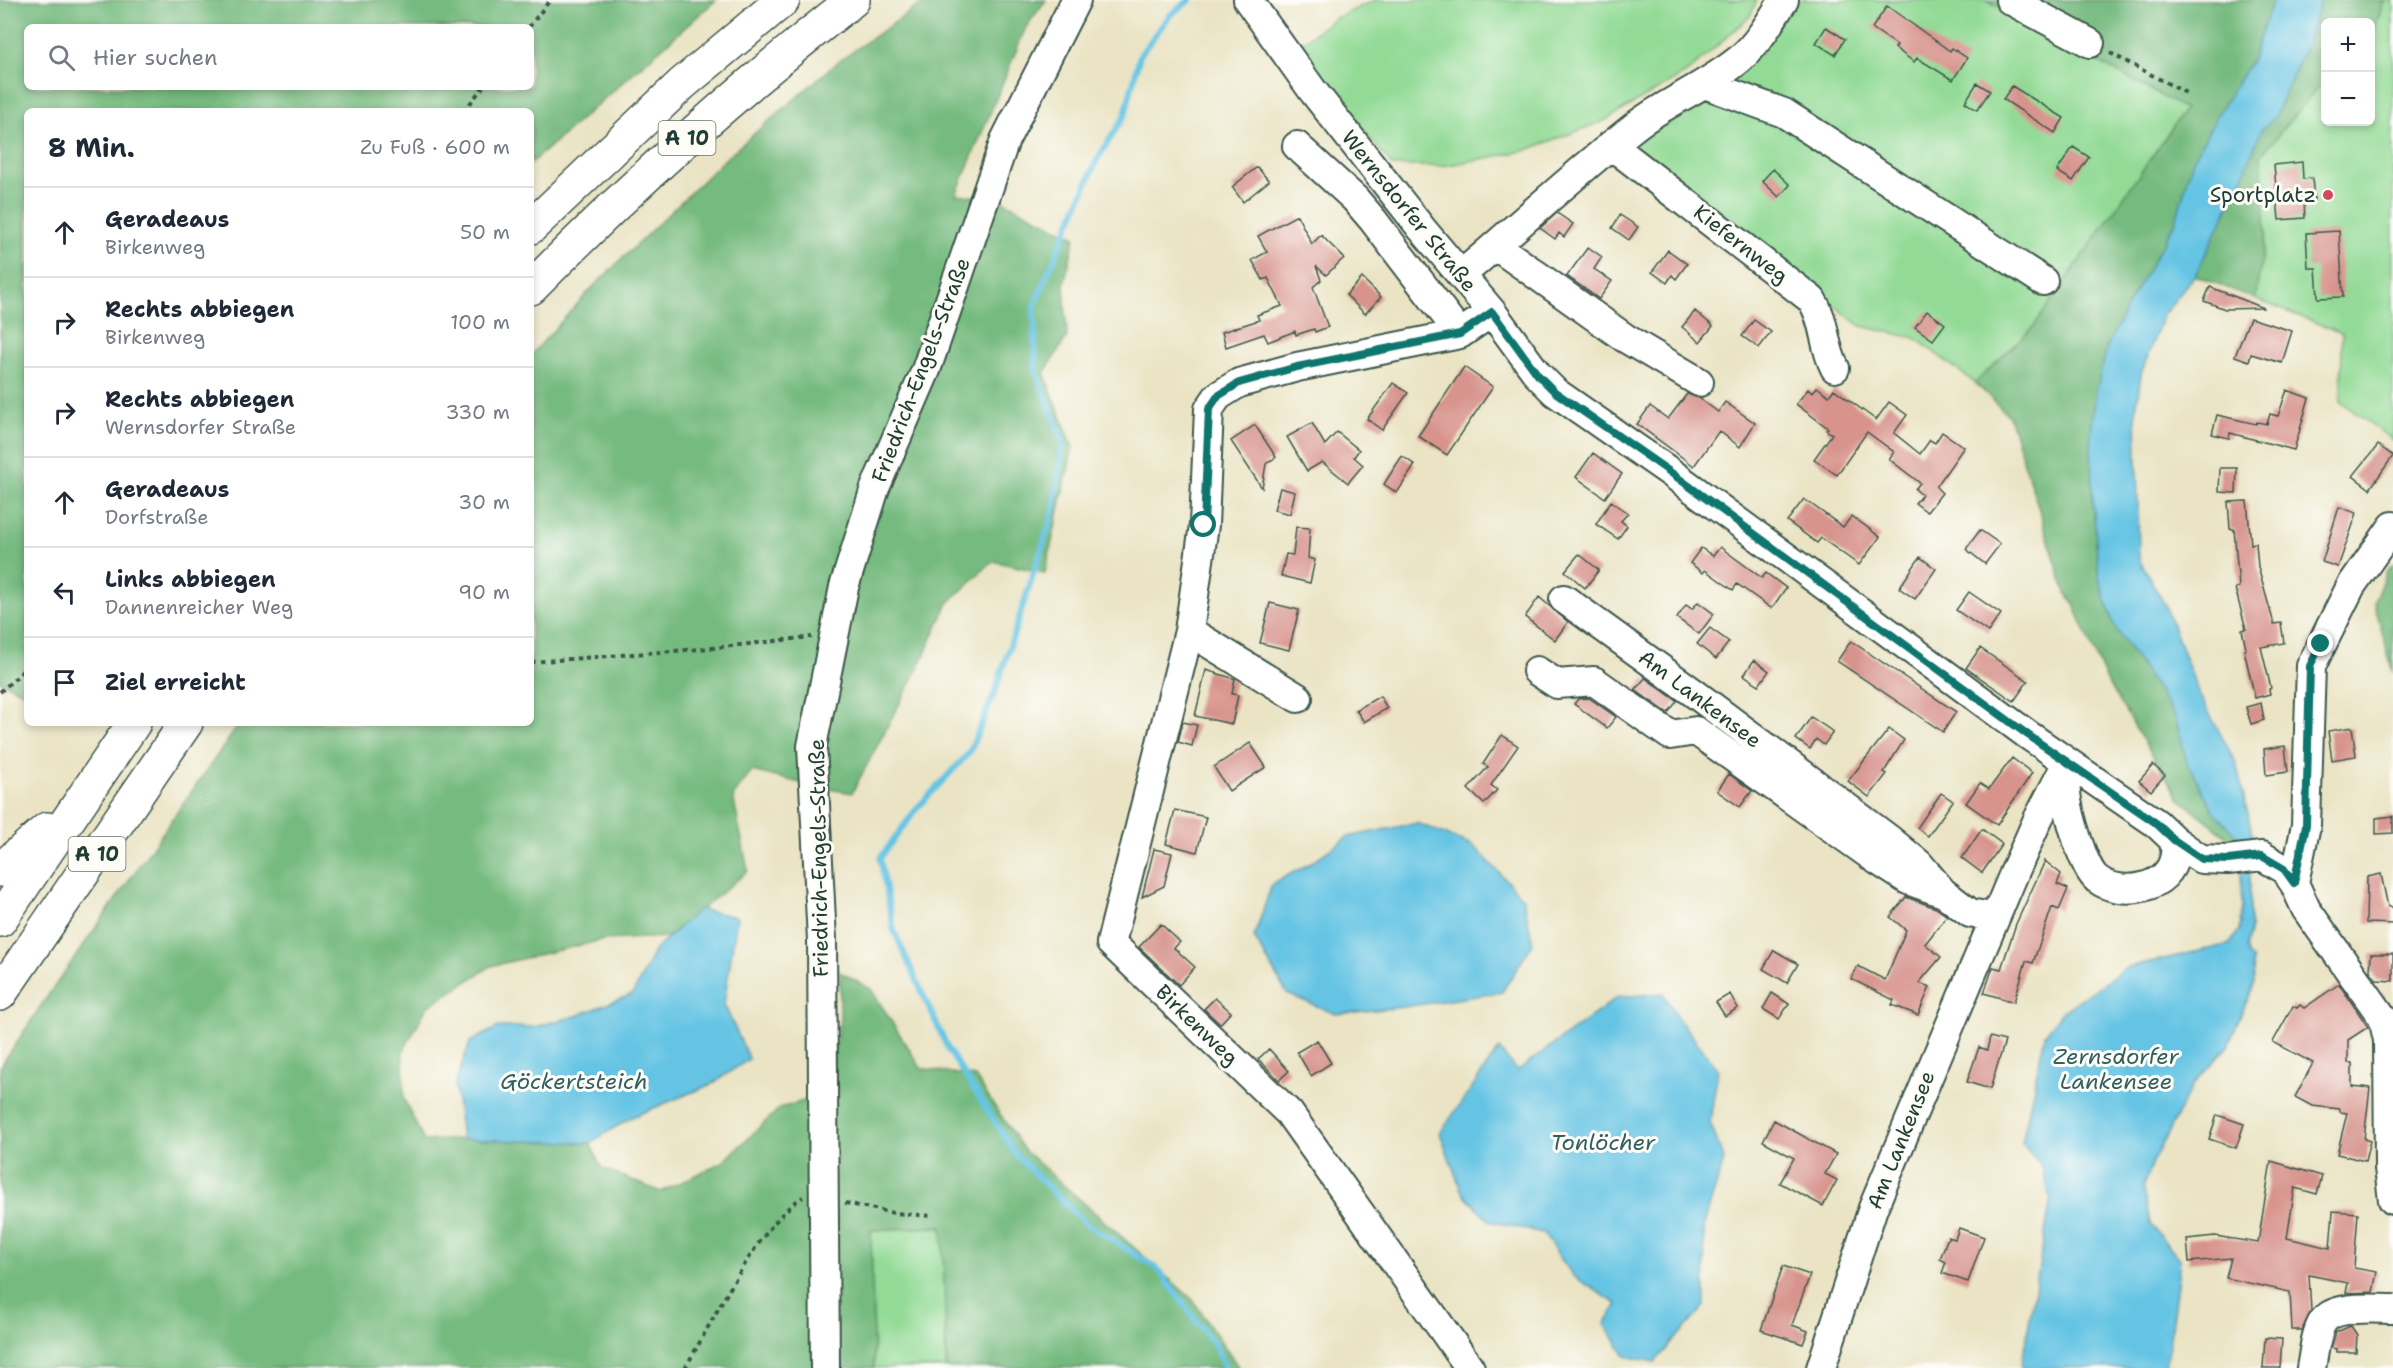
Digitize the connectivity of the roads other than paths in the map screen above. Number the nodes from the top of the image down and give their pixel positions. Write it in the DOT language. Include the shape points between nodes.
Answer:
graph roads {
  1 [pos="783,0"];
  2 [pos="852,0"];
  3 [pos="1076,0"];
  4 [pos="1248,0"];
  5 [pos="1784,0"];
  6 [pos="2010,0"];
  7 [pos="2090,43"];
  8 [pos="1706,84"];
  9 [pos="1611,145"];
  10 [pos="1297,146"];
  11 [pos="534,224"];
  12 [pos="1496,246"];
  13 [pos="1461,275"];
  14 [pos="2043,281"];
  15 [pos="534,285"];
  16 [pos="1492,312"];
  17 [pos="1460,334"];
  18 [pos="1835,368"];
  19 [pos="1699,382"];
  20 [pos="2393,526"];
  21 [pos="1564,599"];
  22 [pos="1190,631"];
  23 [pos="1537,671"];
  24 [pos="1298,698"];
  25 [pos="132,726"];
  26 [pos="184,726"];
  27 [pos="2067,763"];
  28 [pos="81,801"];
  29 [pos="2174,840"];
  30 [pos="0,870"];
  31 [pos="2294,883"];
  32 [pos="1944,893"];
  33 [pos="1995,918"];
  34 [pos="0,920"];
  35 [pos="0,994"];
  36 [pos="2393,1200"];
  37 [pos="2393,1309"];
  38 [pos="825,1368"];
  39 [pos="1470,1368"];
  40 [pos="1821,1368"];
  41 [pos="2311,1368"];
  1 -- 11 [label="highway, A 10" via="682,84"];
  2 -- 15 [label="highway, A 10" via="646,175"];
  3 -- 38 [label="street, Friedrich-Engels-Straße" via="1005,140 926,370 875,488 844,588 812,746 822,940"];
  4 -- 13 [label="street, Wernsdorfer Straße" via="1313,91"];
  5 -- 8 [label="street" via="1760,39"];
  6 -- 7 [label="street"];
  8 -- 9 [label="street" via="1664,107"];
  8 -- 14 [label="street" via="1784,113"];
  9 -- 12 [label="street"];
  9 -- 18 [label="street, Kiefernweg" via="1812,300 1821,314"];
  10 -- 17 [label="street" via="1361,206"];
  12 -- 13 [label="street"];
  12 -- 19 [label="street" via="1625,338"];
  13 -- 16 [label="street, Wernsdorfer Straße"];
  16 -- 17 [label="street, Birkenweg"];
  16 -- 27 [label="street, Wernsdorfer Straße" via="1555,392"];
  17 -- 22 [label="street, Birkenweg" via="1297,367 1239,383 1218,396 1209,409 1204,525"];
  20 -- 31 [label="street" via="2351,586 2310,666 2306,825"];
  21 -- 32 [label="street, Am Lankensee" via="1890,840 1919,864"];
  22 -- 24 [label="street"];
  22 -- 39 [label="street, Birkenweg" via="1111,943 1289,1113"];
  23 -- 32 [label="street, Am Lankensee" via="1557,684 1594,681 1670,735 1696,731 1877,860 1908,880"];
  25 -- 28 [label="highway, A 10"];
  26 -- 35 [label="highway, A 10"];
  27 -- 29 [label="street, Wernsdorfer Straße" via="2156,823"];
  27 -- 29 [label="street" via="2066,794 2084,861 2096,878 2114,889 2140,889 2169,868 2175,855"];
  27 -- 33 [label="street, Am Lankensee"];
  28 -- 30 [label="highway"];
  28 -- 34 [label="highway, A 10"];
  29 -- 31 [label="street, Wernsdorfer Straße" via="2202,859 2262,856 2284,869"];
  31 -- 36 [label="street" via="2306,909 2383,1018 2388,1040 2388,1168"];
  32 -- 33 [label="street, Am Lankensee" via="1970,913"];
  33 -- 40 [label="street, Am Lankensee" via="1873,1208"];
  37 -- 41 [label="street" via="2334,1312 2323,1322"];
}
